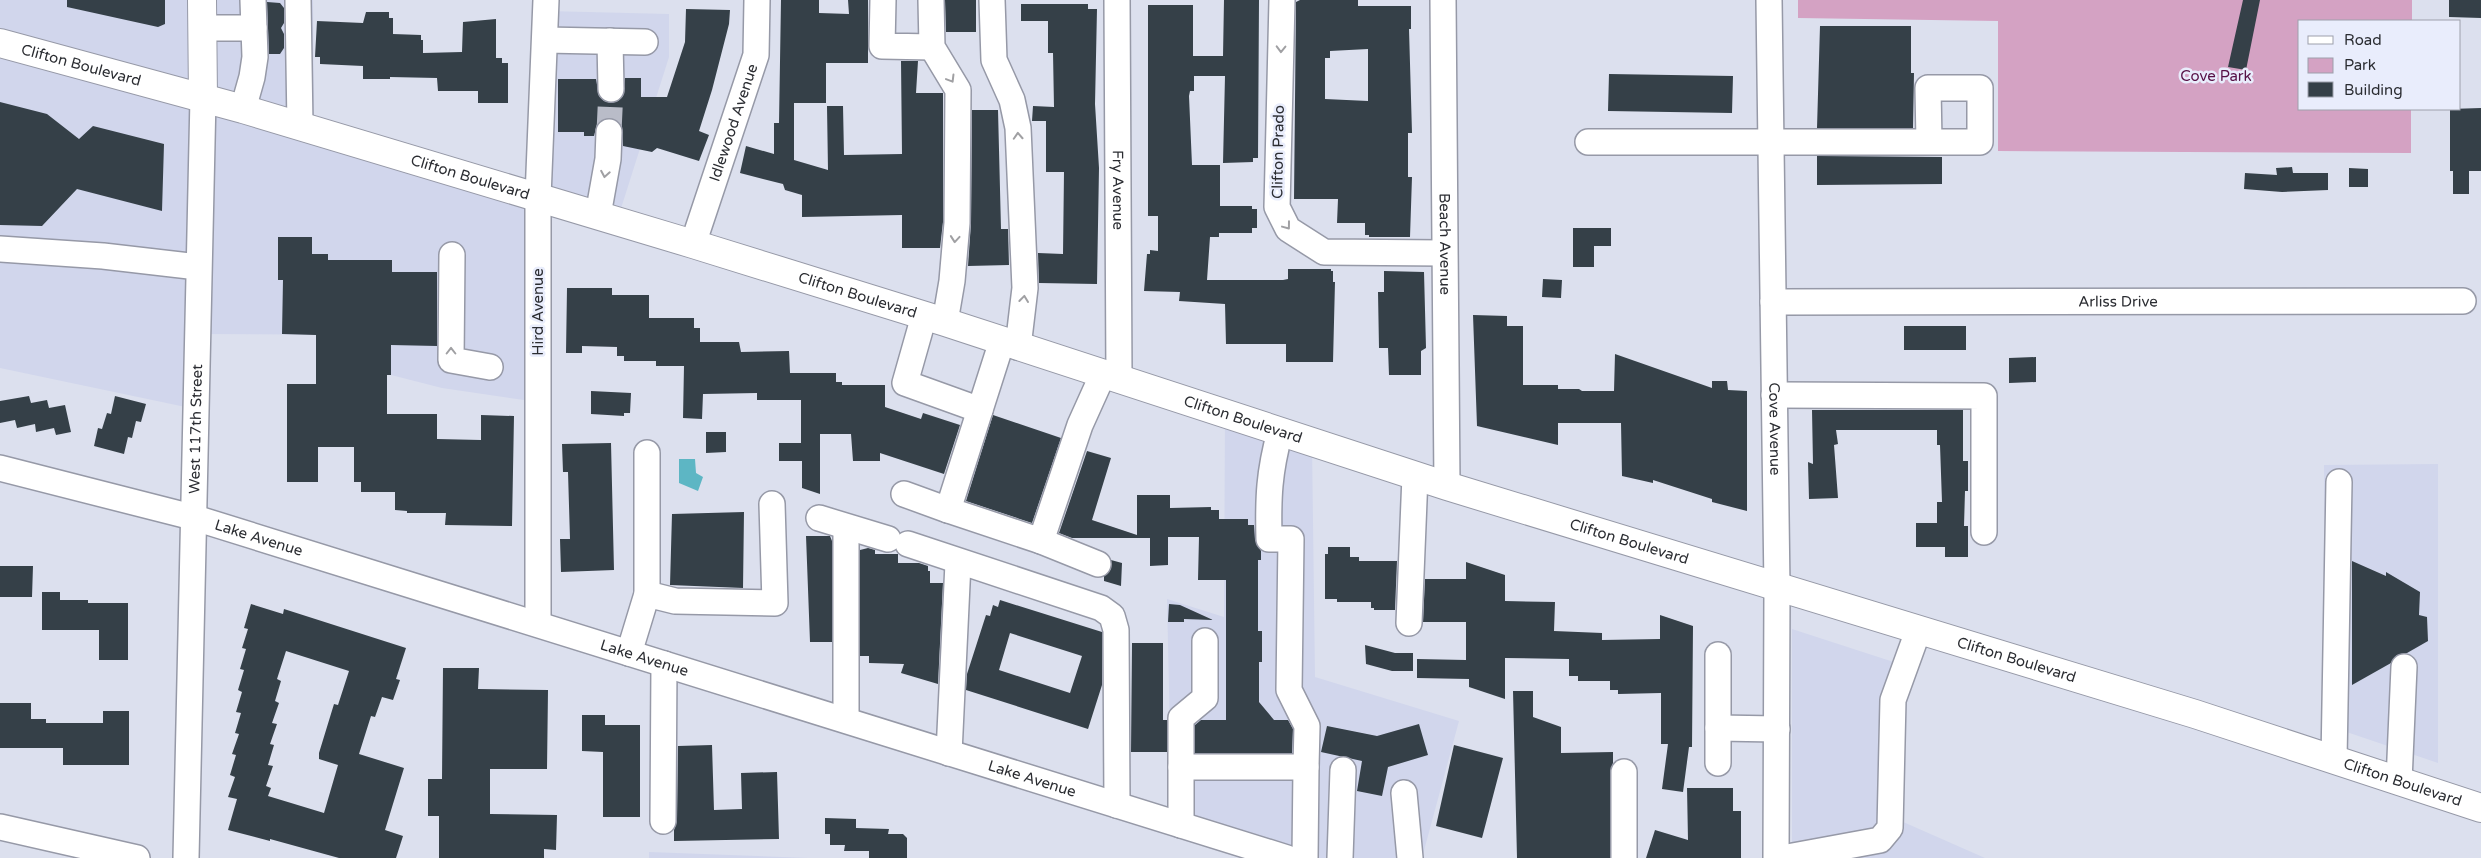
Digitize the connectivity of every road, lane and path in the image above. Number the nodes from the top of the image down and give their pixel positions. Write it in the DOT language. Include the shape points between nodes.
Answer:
graph roads {
  1 [pos="202,0"];
  2 [pos="252,0"];
  3 [pos="298,0"];
  4 [pos="546,0"];
  5 [pos="757,0"];
  6 [pos="883,0"];
  7 [pos="931,0"];
  8 [pos="992,0"];
  9 [pos="1117,0"];
  10 [pos="1282,0"];
  11 [pos="1443,0"];
  12 [pos="1769,0"];
  13 [pos="202,28"];
  14 [pos="254,28"];
  15 [pos="546,40"];
  16 [pos="610,41"];
  17 [pos="645,42"];
  18 [pos="0,43"];
  19 [pos="932,47"];
  20 [pos="611,89"];
  21 [pos="203,98"];
  22 [pos="243,109"];
  23 [pos="300,126"];
  24 [pos="609,132"];
  25 [pos="1588,142"];
  26 [pos="1929,142"];
  27 [pos="1771,143"];
  28 [pos="538,197"];
  29 [pos="598,215"];
  30 [pos="693,244"];
  31 [pos="0,249"];
  32 [pos="1443,252"];
  33 [pos="452,255"];
  34 [pos="198,267"];
  35 [pos="2463,300"];
  36 [pos="1773,302"];
  37 [pos="934,319"];
  38 [pos="1010,344"];
  39 [pos="490,368"];
  40 [pos="1111,376"];
  41 [pos="1774,395"];
  42 [pos="980,410"];
  43 [pos="1280,432"];
  44 [pos="647,453"];
  45 [pos="0,468"];
  46 [pos="1415,476"];
  47 [pos="2339,482"];
  48 [pos="1446,486"];
  49 [pos="904,494"];
  50 [pos="772,504"];
  51 [pos="948,510"];
  52 [pos="192,517"];
  53 [pos="819,518"];
  54 [pos="846,527"];
  55 [pos="1984,532"];
  56 [pos="1042,541"];
  57 [pos="958,563"];
  58 [pos="1098,564"];
  59 [pos="1777,588"];
  60 [pos="647,594"];
  61 [pos="1409,623"];
  62 [pos="538,624"];
  63 [pos="1918,631"];
  64 [pos="1206,641"];
  65 [pos="629,653"];
  66 [pos="1718,655"];
  67 [pos="664,664"];
  68 [pos="2404,667"];
  69 [pos="846,720"];
  70 [pos="1718,728"];
  71 [pos="1777,729"];
  72 [pos="949,753"];
  73 [pos="2334,760"];
  74 [pos="1718,763"];
  75 [pos="1182,767"];
  76 [pos="1306,767"];
  77 [pos="1343,770"];
  78 [pos="1624,772"];
  79 [pos="2399,781"];
  80 [pos="1404,793"];
  81 [pos="1117,805"];
  82 [pos="2481,808"];
  83 [pos="663,821"];
  84 [pos="1182,825"];
  85 [pos="0,827"];
  86 [pos="137,858"];
  87 [pos="186,858"];
  88 [pos="1287,858"];
  89 [pos="1306,858"];
  90 [pos="1340,858"];
  91 [pos="1410,858"];
  92 [pos="1624,858"];
  93 [pos="1776,858"];
  94 [pos="1782,858"];
  1 -- 13 [label="main road, West 117th Street"];
  2 -- 14 [label="street"];
  3 -- 23 [label="street"];
  4 -- 15 [label="street, Hird Avenue"];
  5 -- 30 [label="street, Idlewood Avenue" via="756,55"];
  6 -- 19 [label="street" via="882,46"];
  7 -- 19 [label="street"];
  38 -- 8 [label="street, one-way" via="1025,288 1018,128 1012,100 994,60"];
  9 -- 40 [label="street, Fry Avenue"];
  10 -- 32 [label="street, Clifton Prado, one-way" via="1277,207 1288,229 1324,252"];
  11 -- 32 [label="street, Beach Avenue"];
  12 -- 27 [label="street, Cove Avenue"];
  13 -- 14 [label="street"];
  13 -- 21 [label="main road, West 117th Street"];
  14 -- 22 [label="street" via="255,57"];
  15 -- 16 [label="street"];
  15 -- 28 [label="street, Hird Avenue"];
  16 -- 17 [label="street"];
  16 -- 20 [label="street"];
  18 -- 21 [label="main road, Clifton Boulevard"];
  19 -- 37 [label="street, one-way" via="958,90 957,223 952,281"];
  21 -- 22 [label="main road, Clifton Boulevard"];
  21 -- 34 [label="street, West 117th Street"];
  22 -- 23 [label="main road, Clifton Boulevard"];
  23 -- 28 [label="main road, Clifton Boulevard"];
  24 -- 29 [label="street, one-way" via="608,159"];
  25 -- 27 [label="street"];
  26 -- 27 [label="street"];
  27 -- 36 [label="street, Cove Avenue"];
  28 -- 29 [label="main road, Clifton Boulevard"];
  28 -- 62 [label="street, Hird Avenue"];
  29 -- 30 [label="main road, Clifton Boulevard"];
  30 -- 37 [label="main road, Clifton Boulevard"];
  31 -- 34 [label="street"];
  32 -- 48 [label="street, Beach Avenue"];
  39 -- 33 [label="street, one-way" via="451,360"];
  34 -- 52 [label="street, West 117th Street"];
  35 -- 36 [label="street, Arliss Drive"];
  36 -- 41 [label="street, Cove Avenue"];
  37 -- 38 [label="main road, Clifton Boulevard"];
  37 -- 42 [label="street" via="904,379 905,383"];
  38 -- 40 [label="main road, Clifton Boulevard"];
  38 -- 42 [label="street"];
  40 -- 43 [label="main road, Clifton Boulevard"];
  40 -- 56 [label="street" via="1080,425"];
  41 -- 55 [label="street" via="1984,396"];
  41 -- 59 [label="street, Cove Avenue"];
  42 -- 51 [label="street"];
  43 -- 46 [label="main road, Clifton Boulevard"];
  43 -- 76 [label="street" via="1268,489 1269,539 1291,539 1289,690 1307,726"];
  44 -- 60 [label="street"];
  45 -- 52 [label="street, Lake Avenue"];
  46 -- 48 [label="main road, Clifton Boulevard"];
  46 -- 61 [label="street"];
  47 -- 73 [label="street"];
  48 -- 59 [label="main road, Clifton Boulevard"];
  49 -- 51 [label="street"];
  50 -- 60 [label="street" via="776,602 675,601"];
  51 -- 56 [label="street"];
  52 -- 62 [label="street, Lake Avenue"];
  52 -- 87 [label="street, West 117th Street"];
  53 -- 54 [label="street"];
  54 -- 57 [label="street"];
  54 -- 69 [label="street"];
  56 -- 58 [label="street"];
  57 -- 72 [label="street"];
  57 -- 81 [label="street" via="1101,608 1112,616 1116,630"];
  59 -- 63 [label="main road, Clifton Boulevard"];
  59 -- 71 [label="street, Cove Avenue"];
  60 -- 65 [label="street"];
  62 -- 65 [label="street, Lake Avenue"];
  63 -- 73 [label="main road, Clifton Boulevard" via="2195,714"];
  63 -- 94 [label="street" via="1893,700 1890,828 1886,835 1880,840"];
  64 -- 75 [label="street" via="1205,698 1181,718"];
  65 -- 67 [label="street, Lake Avenue"];
  66 -- 70 [label="street"];
  67 -- 69 [label="street, Lake Avenue"];
  67 -- 83 [label="street"];
  68 -- 79 [label="street"];
  69 -- 72 [label="street, Lake Avenue"];
  70 -- 71 [label="street"];
  70 -- 74 [label="street"];
  71 -- 93 [label="street, Cove Avenue"];
  72 -- 81 [label="street, Lake Avenue"];
  73 -- 79 [label="main road, Clifton Boulevard"];
  75 -- 76 [label="street"];
  75 -- 84 [label="street"];
  76 -- 89 [label="street"];
  77 -- 90 [label="street"];
  78 -- 92 [label="street"];
  79 -- 82 [label="main road, Clifton Boulevard"];
  80 -- 91 [label="street"];
  81 -- 84 [label="street, Lake Avenue"];
  84 -- 88 [label="street, Lake Avenue"];
  85 -- 86 [label="street"];
}
